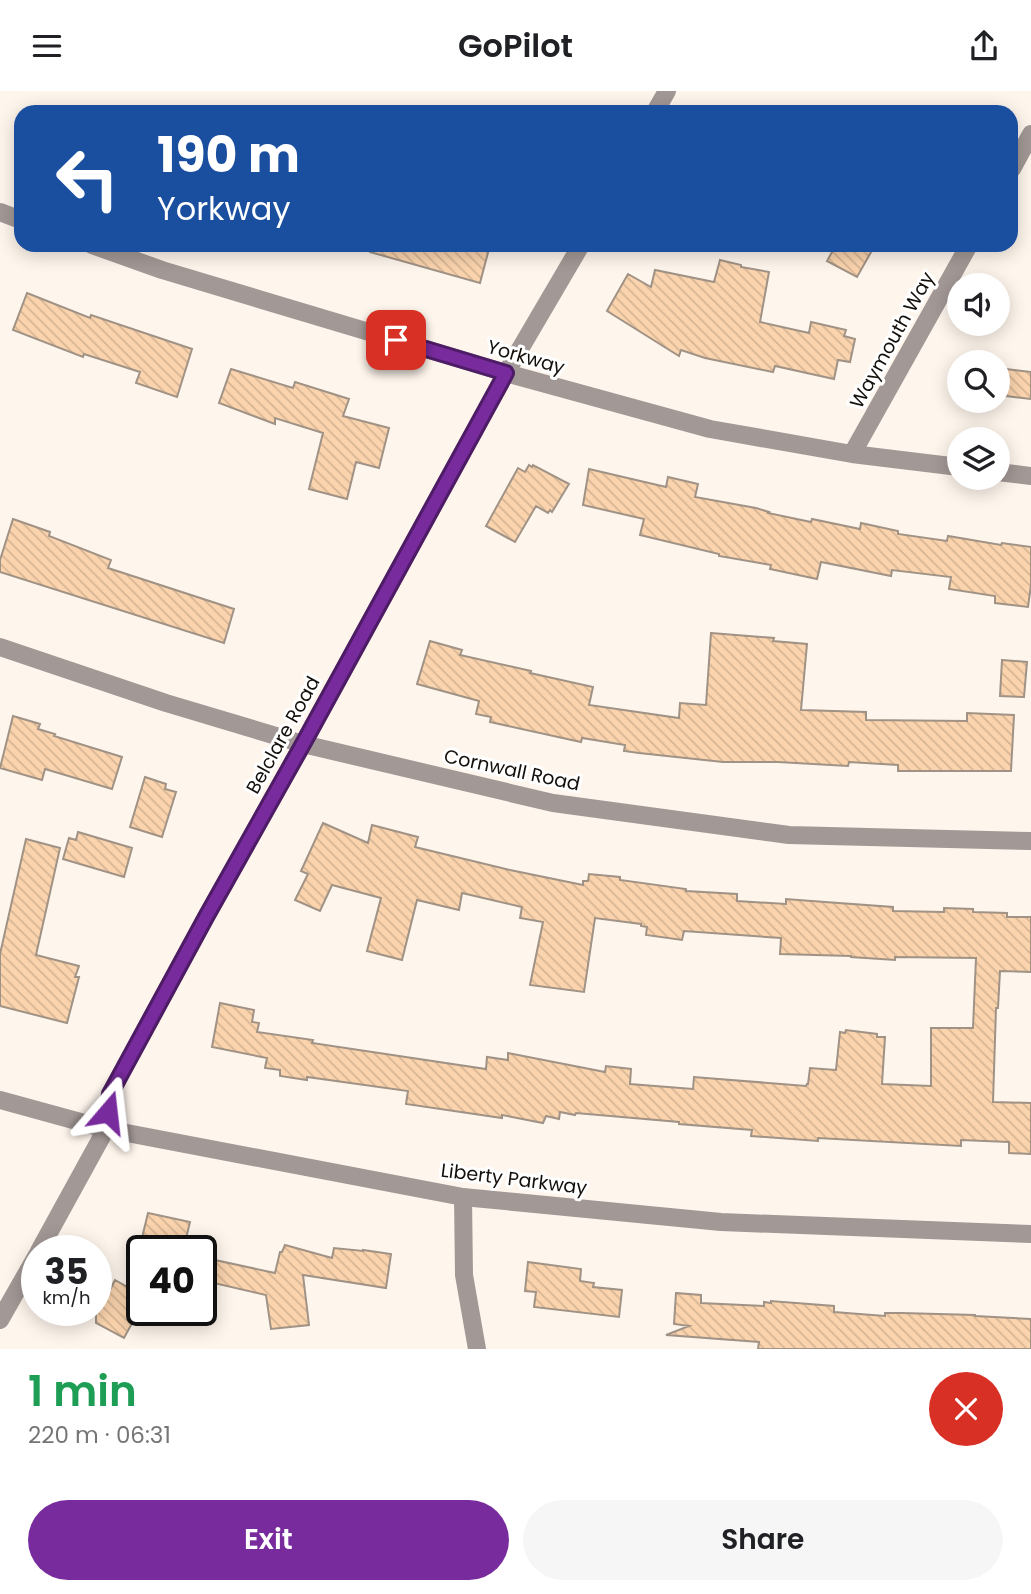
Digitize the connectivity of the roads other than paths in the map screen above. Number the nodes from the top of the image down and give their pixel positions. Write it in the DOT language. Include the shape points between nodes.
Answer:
graph roads {
  1 [pos="1031,134"];
  2 [pos="1018,158"];
  3 [pos="112,252"];
  4 [pos="576,252"];
  5 [pos="965,252"];
  6 [pos="506,373"];
  7 [pos="852,454"];
  8 [pos="947,466"];
  9 [pos="1010,473"];
  10 [pos="1031,476"];
  11 [pos="0,647"];
  12 [pos="303,744"];
  13 [pos="1031,841"];
  14 [pos="0,1100"];
  15 [pos="106,1129"];
  16 [pos="463,1197"];
  17 [pos="1031,1234"];
  18 [pos="48,1235"];
  19 [pos="21,1283"];
  20 [pos="0,1320"];
  21 [pos="477,1349"];
  1 -- 2 [label="street"];
  3 -- 6 [label="street, Yorkway"];
  4 -- 6 [label="street, Belclare Road"];
  5 -- 7 [label="street, Waymouth Way"];
  6 -- 7 [label="street, Yorkway" via="710,429"];
  6 -- 12 [label="street, Belclare Road"];
  7 -- 8 [label="street, Yorkway"];
  9 -- 10 [label="street"];
  11 -- 12 [label="street, Cornwall Road"];
  12 -- 13 [label="street, Cornwall Road" via="553,803 789,835"];
  12 -- 15 [label="street, Belclare Road" via="110,1094"];
  14 -- 15 [label="street, Liberty Parkway"];
  15 -- 16 [label="street, Liberty Parkway"];
  15 -- 18 [label="street, Belclare Road"];
  16 -- 17 [label="street, Liberty Parkway" via="721,1222"];
  16 -- 21 [label="street" via="464,1275"];
  19 -- 20 [label="street, Belclare Road"];
}
